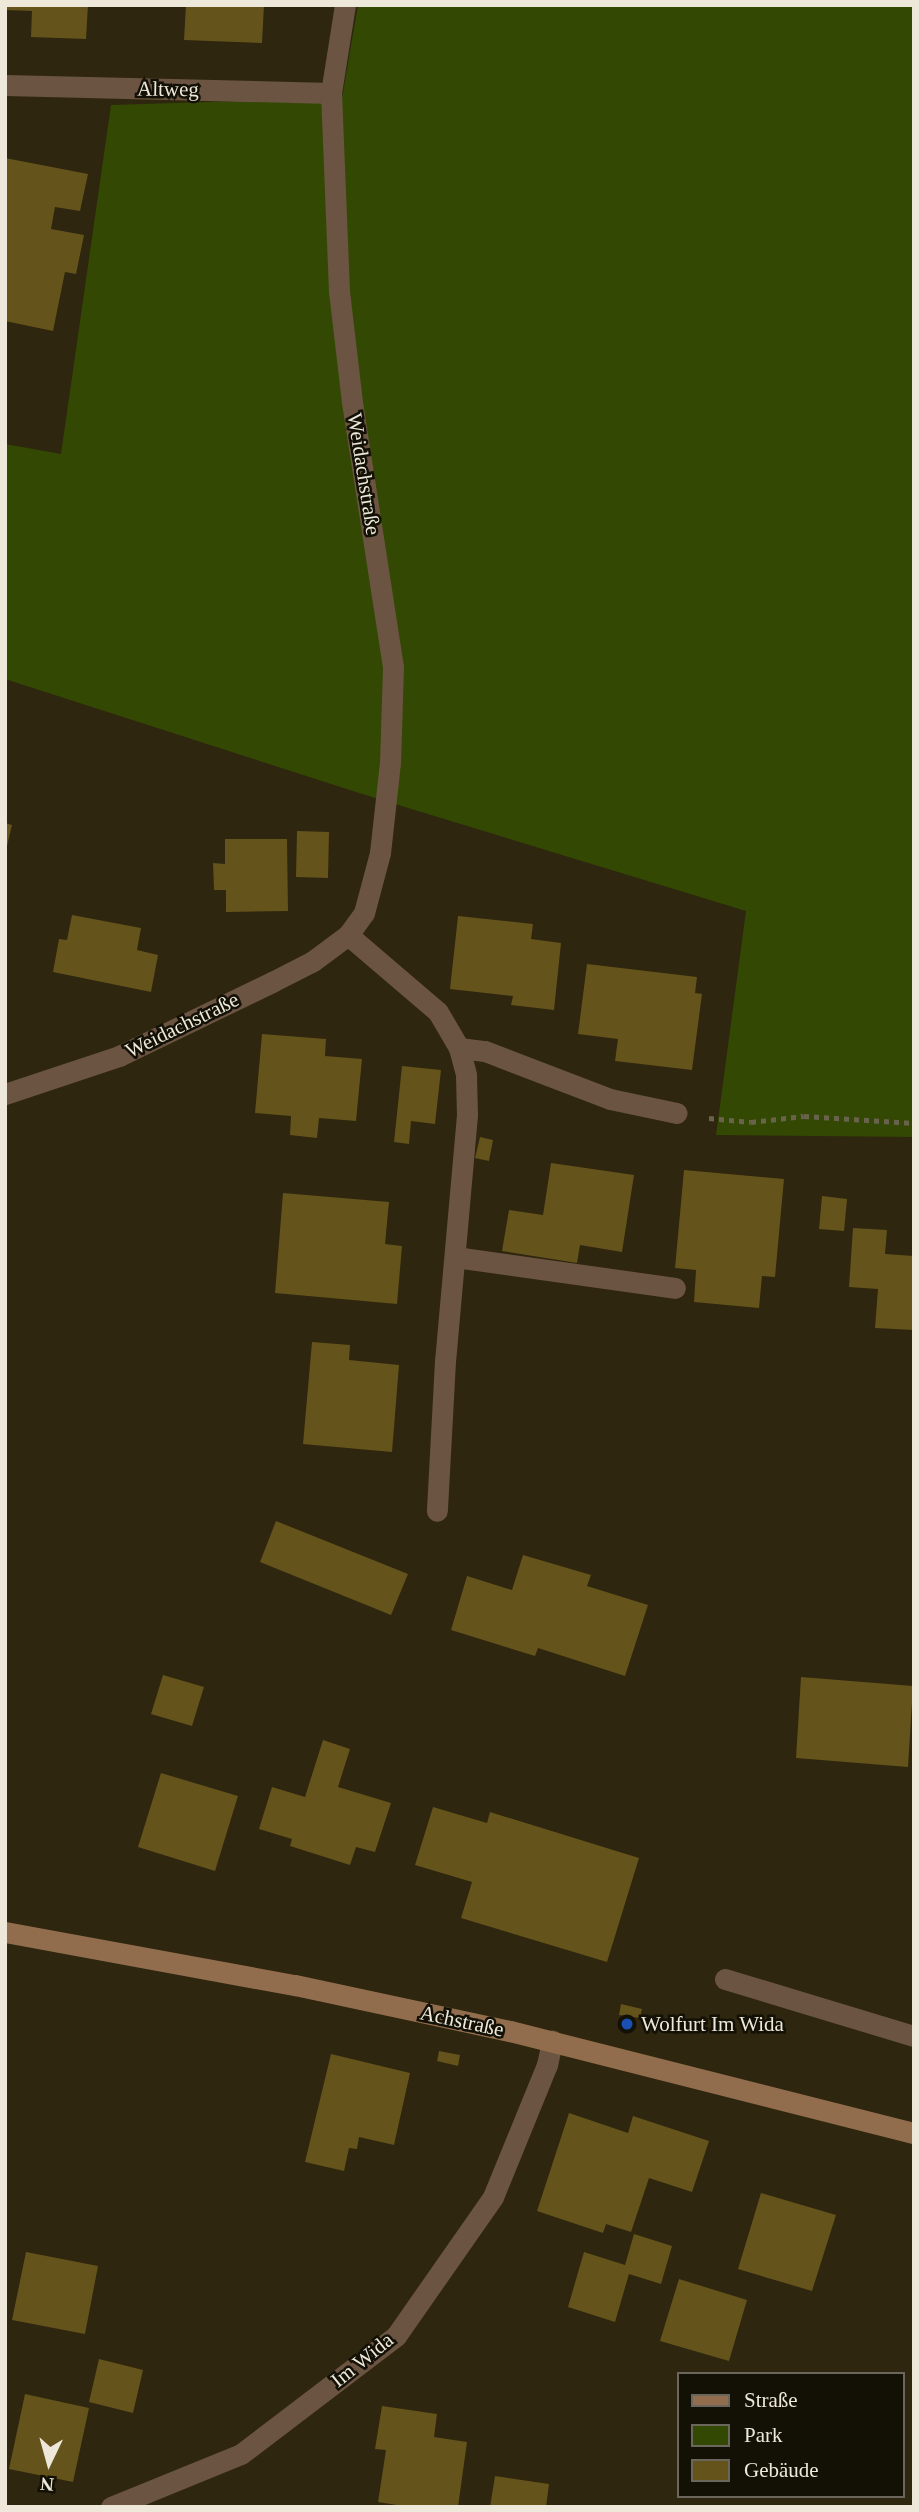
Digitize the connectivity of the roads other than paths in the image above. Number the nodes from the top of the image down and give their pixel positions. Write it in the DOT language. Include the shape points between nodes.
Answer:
graph roads {
  1 [pos="345,5"];
  2 [pos="5,85"];
  3 [pos="331,93"];
  4 [pos="348,935"];
  5 [pos="459,1048"];
  6 [pos="5,1094"];
  7 [pos="677,1113"];
  8 [pos="455,1257"];
  9 [pos="676,1288"];
  10 [pos="436,1511"];
  11 [pos="5,1932"];
  12 [pos="726,1979"];
  13 [pos="914,2036"];
  14 [pos="552,2041"];
  15 [pos="914,2133"];
  16 [pos="111,2507"];
  1 -- 3 [label="street, Weidachstraße"];
  2 -- 3 [label="street, Altweg"];
  3 -- 4 [label="street, Weidachstraße" via="340,291 352,402 393,667 390,763 380,853 364,913"];
  4 -- 5 [label="street" via="439,1012"];
  4 -- 6 [label="street, Weidachstraße" via="313,961 119,1056"];
  5 -- 7 [label="street" via="485,1051 610,1099"];
  5 -- 8 [label="street" via="466,1075 467,1115"];
  8 -- 9 [label="street"];
  8 -- 10 [label="street"];
  11 -- 14 [label="main road, Achstraße" via="295,1985"];
  12 -- 13 [label="street"];
  14 -- 15 [label="main road, Achstraße"];
  14 -- 16 [label="street, Im Wida" via="547,2065 493,2197 396,2336 242,2454"];
}
